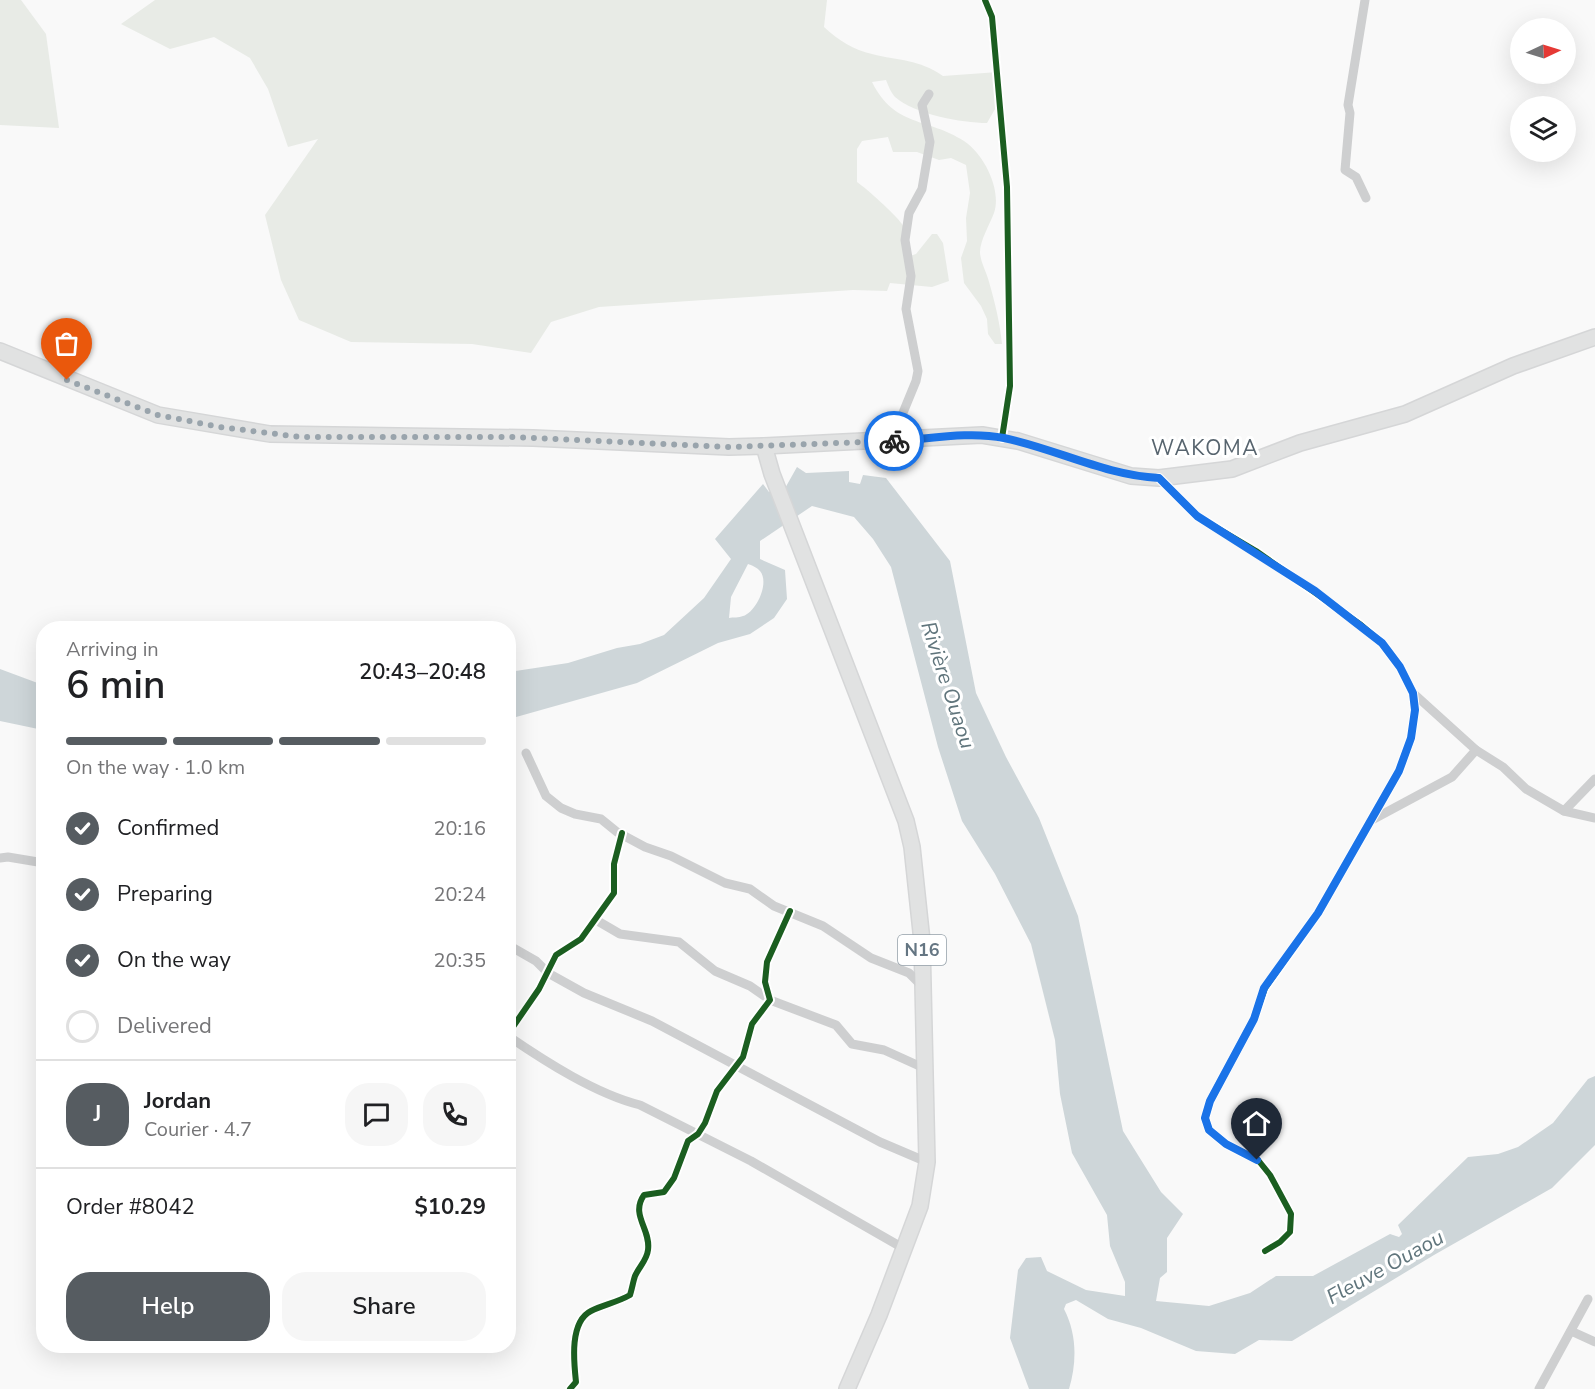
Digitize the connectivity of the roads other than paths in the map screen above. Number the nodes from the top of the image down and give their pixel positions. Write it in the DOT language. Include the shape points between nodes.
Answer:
graph roads {
  1 [pos="985,0"];
  2 [pos="1365,0"];
  3 [pos="929,93"];
  4 [pos="1366,198"];
  5 [pos="1595,337"];
  6 [pos="0,351"];
  7 [pos="1002,438"];
  8 [pos="891,442"];
  9 [pos="764,446"];
  10 [pos="1159,478"];
  11 [pos="1413,693"];
  12 [pos="1476,750"];
  13 [pos="526,753"];
  14 [pos="1595,779"];
  15 [pos="1564,811"];
  16 [pos="1595,818"];
  17 [pos="1370,821"];
  18 [pos="622,833"];
  19 [pos="0,858"];
  20 [pos="36,862"];
  21 [pos="790,911"];
  22 [pos="596,920"];
  23 [pos="516,950"];
  24 [pos="548,973"];
  25 [pos="924,988"];
  26 [pos="770,1000"];
  27 [pos="516,1023"];
  28 [pos="516,1041"];
  29 [pos="737,1068"];
  30 [pos="926,1069"];
  31 [pos="698,1134"];
  32 [pos="927,1162"];
  33 [pos="903,1248"];
  34 [pos="1265,1251"];
  35 [pos="1588,1299"];
  36 [pos="1571,1331"];
  37 [pos="1595,1342"];
  38 [pos="570,1389"];
  39 [pos="847,1389"];
  40 [pos="1539,1389"];
  1 -- 7 [label="street" via="992,18 1007,187 1011,386"];
  2 -- 4 [label="street" via="1348,105 1345,170 1356,177"];
  3 -- 8 [label="street" via="922,105 930,142 922,189 909,213 905,240 911,276 906,309 918,371"];
  5 -- 10 [label="main road" via="1513,366 1405,414 1300,443 1232,469"];
  6 -- 9 [label="main road" via="158,415 270,434"];
  7 -- 8 [label="main road" via="982,435"];
  7 -- 10 [label="main road" via="1111,471"];
  8 -- 9 [label="main road"];
  9 -- 25 [label="main road, N16" via="906,821 914,858"];
  10 -- 11 [label="street" via="1197,516 1256,551 1361,625 1382,643"];
  11 -- 12 [label="street"];
  11 -- 17 [label="street" via="1411,738 1399,771"];
  12 -- 15 [label="street" via="1503,767 1526,789"];
  12 -- 17 [label="street" via="1452,777"];
  13 -- 18 [label="street" via="546,796 561,808 601,819"];
  14 -- 15 [label="street"];
  15 -- 16 [label="street"];
  17 -- 34 [label="street" via="1318,913 1264,988 1254,1019 1210,1101 1205,1118 1209,1130 1217,1137 1257,1160 1270,1175 1290,1214 1290,1232"];
  18 -- 21 [label="street" via="645,848 671,856 725,883 750,889 774,906"];
  18 -- 22 [label="street" via="614,864 614,893"];
  19 -- 20 [label="street"];
  21 -- 25 [label="street" via="823,926 871,957 909,973"];
  21 -- 26 [label="street" via="767,962 765,982"];
  22 -- 24 [label="street" via="581,939 556,955"];
  22 -- 26 [label="street" via="620,934 679,942 715,970"];
  23 -- 24 [label="street"];
  24 -- 27 [label="street"];
  24 -- 29 [label="street" via="584,993 652,1021"];
  25 -- 30 [label="main road, N16"];
  26 -- 29 [label="street" via="752,1024"];
  26 -- 30 [label="street" via="836,1025 852,1044 884,1050"];
  28 -- 31 [label="street" via="621,1100 640,1105"];
  29 -- 31 [label="street" via="717,1091"];
  29 -- 32 [label="street"];
  30 -- 32 [label="main road, N16"];
  31 -- 33 [label="street" via="787,1180"];
  31 -- 38 [label="street" via="688,1142 674,1178 663,1192 644,1195 638,1204 648,1252 630,1295 588,1312 578,1326 573,1358 576,1382"];
  32 -- 33 [label="main road, N16" via="920,1206"];
  33 -- 39 [label="main road, N16"];
  35 -- 36 [label="street"];
  36 -- 37 [label="street"];
  36 -- 40 [label="street"];
}
